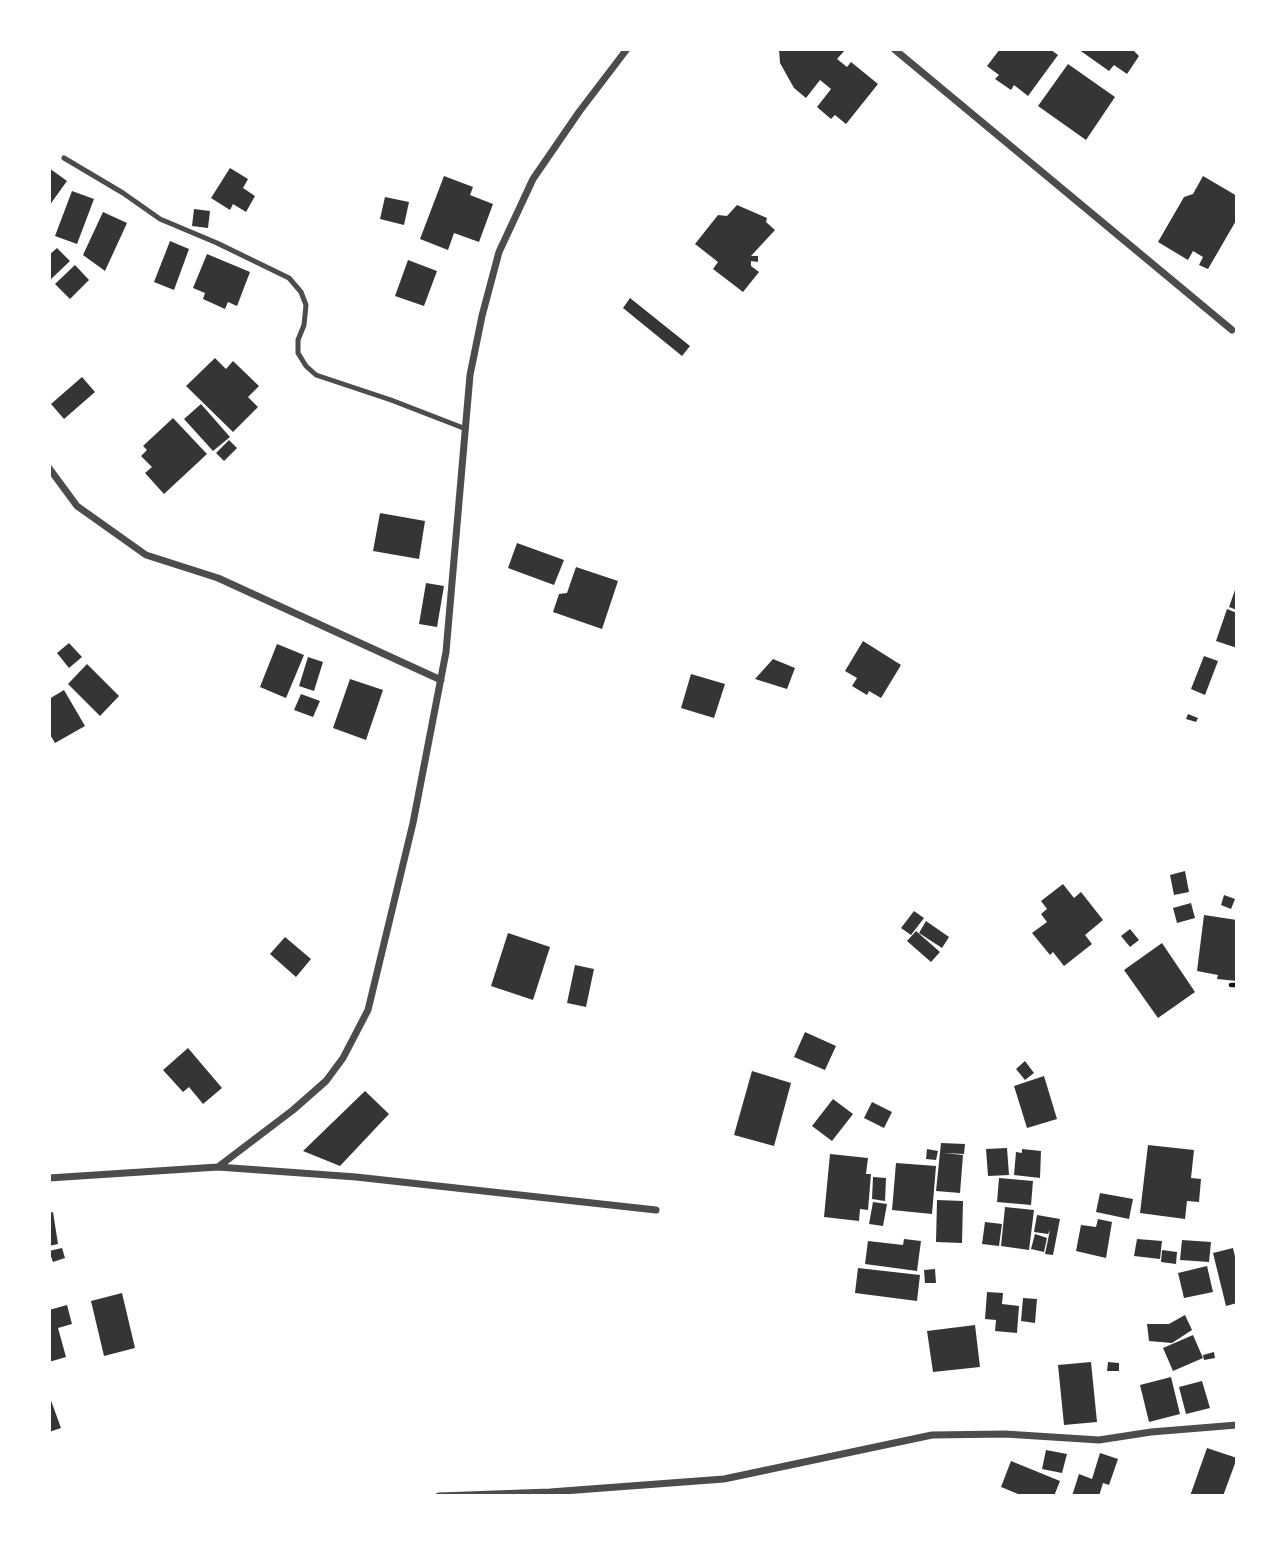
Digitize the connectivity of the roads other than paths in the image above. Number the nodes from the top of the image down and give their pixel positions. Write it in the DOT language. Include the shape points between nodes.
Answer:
graph roads {
  1 [pos="627,49"];
  2 [pos="894,49"];
  3 [pos="64,158"];
  4 [pos="1232,330"];
  5 [pos="466,429"];
  6 [pos="49,468"];
  7 [pos="441,680"];
  8 [pos="218,1167"];
  9 [pos="49,1178"];
  10 [pos="656,1210"];
  11 [pos="1237,1425"];
  12 [pos="439,1496"];
  1 -- 5 [label="street" via="533,179 499,252 470,375"];
  2 -- 4 [label="street"];
  3 -- 5 [label="lane" via="160,219 289,278 306,305 298,353 316,375"];
  5 -- 7 [label="street"];
  6 -- 7 [label="street" via="76,506 146,555 218,578"];
  7 -- 8 [label="street" via="413,823 368,1010 326,1082"];
  8 -- 9 [label="street"];
  8 -- 10 [label="street" via="356,1177"];
  11 -- 12 [label="street" via="1099,1440 932,1435 724,1479"];
}
